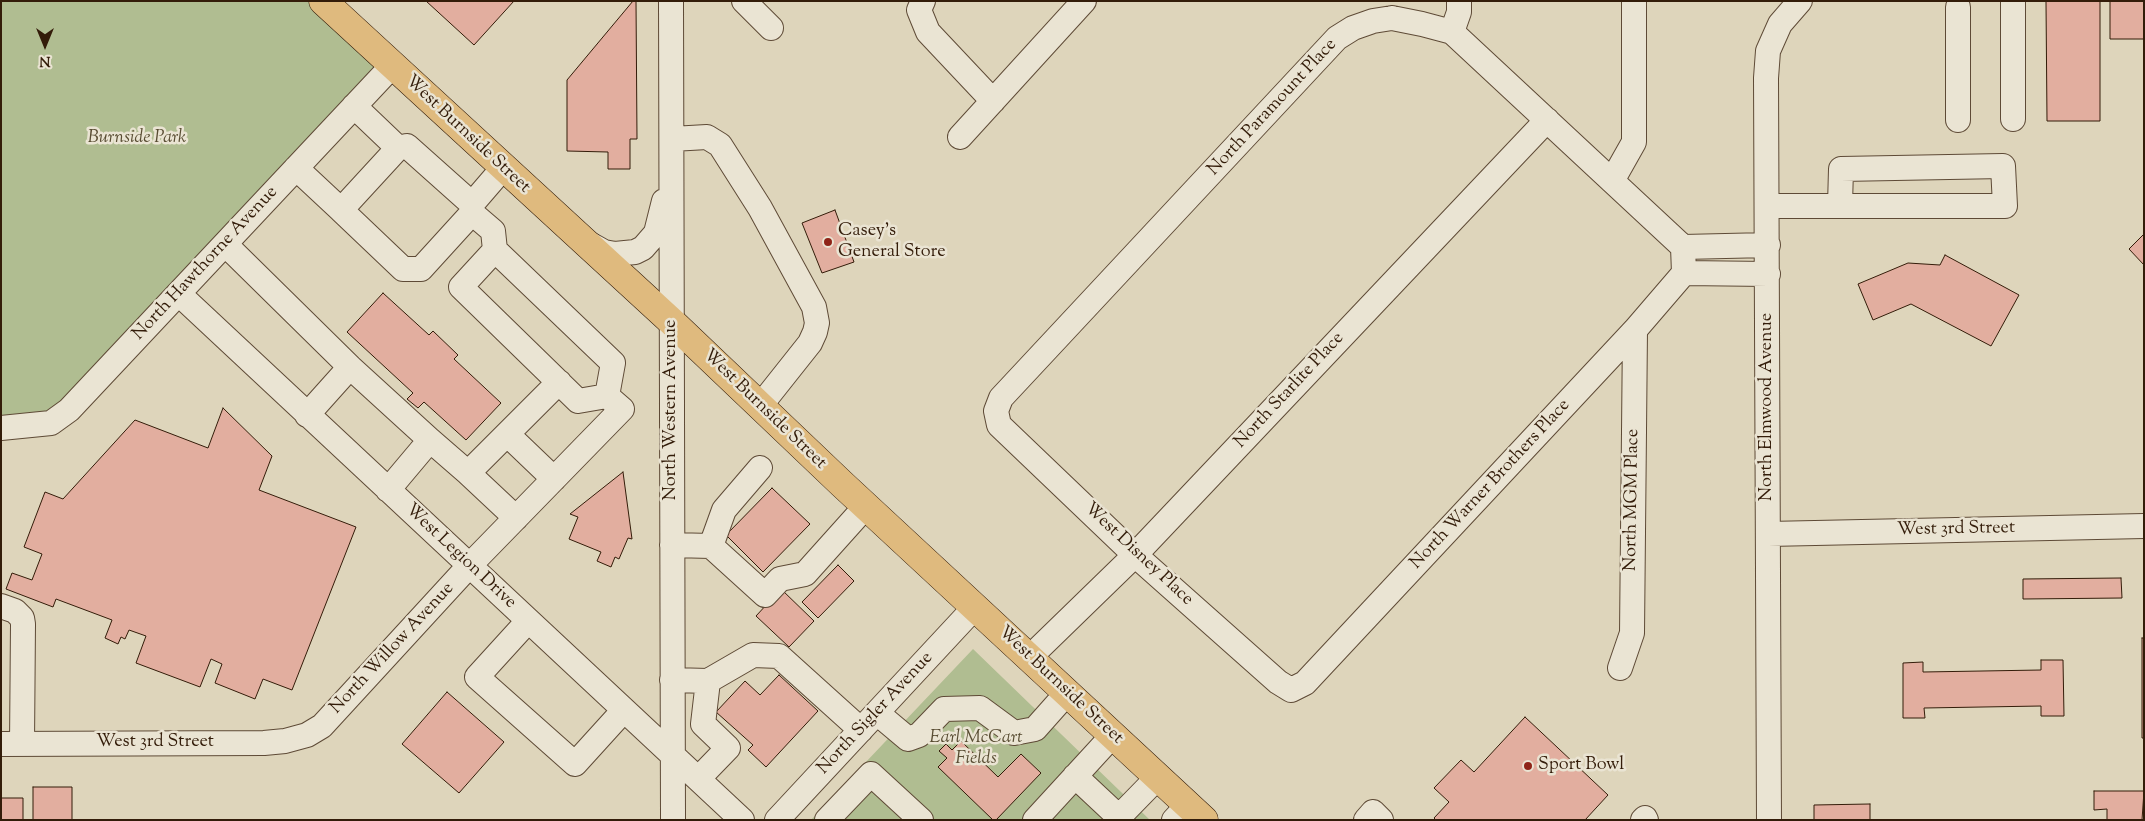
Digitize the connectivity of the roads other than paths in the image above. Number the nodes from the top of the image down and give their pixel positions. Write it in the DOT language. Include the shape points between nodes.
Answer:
graph roads {
  1 [pos="323,1"];
  2 [pos="672,1"];
  3 [pos="744,1"];
  4 [pos="923,1"];
  5 [pos="1084,1"];
  6 [pos="1459,1"];
  7 [pos="1634,1"];
  8 [pos="2013,1"];
  9 [pos="1798,2"];
  10 [pos="1961,3"];
  11 [pos="771,28"];
  12 [pos="1452,32"];
  13 [pos="392,66"];
  14 [pos="992,100"];
  15 [pos="354,106"];
  16 [pos="2013,119"];
  17 [pos="1547,120"];
  18 [pos="1958,120"];
  19 [pos="960,137"];
  20 [pos="672,139"];
  21 [pos="398,148"];
  22 [pos="672,163"];
  23 [pos="296,168"];
  24 [pos="503,168"];
  25 [pos="1612,181"];
  26 [pos="1840,205"];
  27 [pos="1768,206"];
  28 [pos="472,209"];
  29 [pos="341,210"];
  30 [pos="579,238"];
  31 [pos="225,244"];
  32 [pos="1768,245"];
  33 [pos="1683,248"];
  34 [pos="495,250"];
  35 [pos="1684,273"];
  36 [pos="1768,274"];
  37 [pos="179,294"];
  38 [pos="672,322"];
  39 [pos="1635,330"];
  40 [pos="350,367"];
  41 [pos="559,382"];
  42 [pos="615,403"];
  43 [pos="760,406"];
  44 [pos="996,411"];
  45 [pos="308,415"];
  46 [pos="1,428"];
  47 [pos="507,434"];
  48 [pos="430,440"];
  49 [pos="760,468"];
  50 [pos="468,473"];
  51 [pos="554,480"];
  52 [pos="388,490"];
  53 [pos="866,506"];
  54 [pos="516,518"];
  55 [pos="2144,526"];
  56 [pos="1768,534"];
  57 [pos="672,546"];
  58 [pos="711,546"];
  59 [pos="1135,554"];
  60 [pos="469,566"];
  61 [pos="1,606"];
  62 [pos="975,607"];
  63 [pos="528,621"];
  64 [pos="1029,658"];
  65 [pos="1620,668"];
  66 [pos="672,680"];
  67 [pos="708,681"];
  68 [pos="1292,690"];
  69 [pos="1067,693"];
  70 [pos="624,710"];
  71 [pos="877,713"];
  72 [pos="861,730"];
  73 [pos="307,735"];
  74 [pos="1113,735"];
  75 [pos="11,744"];
  76 [pos="672,755"];
  77 [pos="1075,776"];
  78 [pos="1158,778"];
  79 [pos="698,779"];
  80 [pos="1189,815"];
  81 [pos="1121,818"];
  82 [pos="673,820"];
  83 [pos="742,820"];
  84 [pos="777,820"];
  85 [pos="827,820"];
  86 [pos="921,820"];
  87 [pos="1035,820"];
  88 [pos="1366,820"];
  89 [pos="1381,820"];
  90 [pos="1769,820"];
  1 -- 13 [label="main road, West Burnside Street"];
  2 -- 20 [label="street, North Western Avenue"];
  3 -- 11 [label="street"];
  4 -- 14 [label="street" via="919,10 928,32"];
  5 -- 14 [label="street"];
  6 -- 12 [label="street"];
  7 -- 25 [label="street" via="1634,142"];
  8 -- 16 [label="street"];
  9 -- 27 [label="street, North Elmwood Avenue" via="1780,24 1768,52"];
  10 -- 18 [label="street"];
  12 -- 17 [label="street, North Paramount Place"];
  12 -- 44 [label="street, North Paramount Place" via="1392,18 1353,28 1338,38 1001,398"];
  13 -- 15 [label="street, North Hawthorne Avenue"];
  13 -- 24 [label="main road, West Burnside Street"];
  14 -- 19 [label="street"];
  15 -- 21 [label="street"];
  15 -- 23 [label="street, North Hawthorne Avenue"];
  17 -- 25 [label="street, North Paramount Place"];
  17 -- 59 [label="street, North Starlite Place"];
  20 -- 22 [label="street, North Western Avenue"];
  20 -- 43 [label="street" via="707,137 720,145 760,208 814,307 816,324 810,342"];
  21 -- 28 [label="street" via="407,146"];
  21 -- 29 [label="street"];
  22 -- 30 [label="street" via="656,233 643,248 625,254 604,252"];
  22 -- 38 [label="street, North Western Avenue"];
  23 -- 29 [label="street"];
  23 -- 31 [label="street, North Hawthorne Avenue"];
  24 -- 28 [label="street"];
  24 -- 30 [label="main road, West Burnside Street"];
  25 -- 33 [label="street, North Paramount Place"];
  26 -- 26 [label="street" via="1842,169 2003,166 2005,206"];
  26 -- 27 [label="street"];
  27 -- 32 [label="street, North Elmwood Avenue"];
  28 -- 29 [label="street" via="421,269 403,269"];
  28 -- 34 [label="street" via="493,231"];
  30 -- 38 [label="main road, West Burnside Street"];
  31 -- 37 [label="street, North Hawthorne Avenue"];
  31 -- 40 [label="street"];
  32 -- 33 [label="street"];
  32 -- 36 [label="street, North Elmwood Avenue"];
  33 -- 35 [label="street"];
  34 -- 41 [label="street" via="461,286"];
  34 -- 42 [label="street" via="613,364"];
  35 -- 36 [label="street"];
  35 -- 39 [label="street, North Warner Brothers Place"];
  36 -- 56 [label="street, North Elmwood Avenue"];
  37 -- 45 [label="street, West Legion Drive"];
  37 -- 46 [label="street, North Hawthorne Avenue" via="69,410 51,423"];
  38 -- 43 [label="main road, West Burnside Street"];
  38 -- 57 [label="street, North Western Avenue"];
  39 -- 65 [label="street, North MGM Place" via="1632,633"];
  39 -- 68 [label="street, North Warner Brothers Place" via="1305,683"];
  40 -- 45 [label="street"];
  40 -- 48 [label="street"];
  41 -- 42 [label="street" via="578,401"];
  41 -- 47 [label="street"];
  42 -- 51 [label="street, North Willow Avenue"];
  43 -- 53 [label="main road, West Burnside Street"];
  44 -- 59 [label="street, West Disney Place" via="999,425"];
  45 -- 52 [label="street, West Legion Drive"];
  47 -- 50 [label="street"];
  47 -- 51 [label="street"];
  48 -- 50 [label="street"];
  48 -- 52 [label="street"];
  49 -- 58 [label="street" via="724,510"];
  50 -- 54 [label="street"];
  51 -- 54 [label="street, North Willow Avenue"];
  52 -- 60 [label="street, West Legion Drive"];
  53 -- 58 [label="street" via="805,574 780,579 765,594"];
  53 -- 62 [label="main road, West Burnside Street"];
  54 -- 60 [label="street, North Willow Avenue"];
  55 -- 56 [label="street, West 3rd Street"];
  56 -- 90 [label="street, North Elmwood Avenue"];
  57 -- 58 [label="street"];
  57 -- 66 [label="street, North Western Avenue"];
  59 -- 64 [label="street, North Starlite Place"];
  59 -- 68 [label="street, West Disney Place" via="1278,682"];
  60 -- 63 [label="street, West Legion Drive"];
  60 -- 73 [label="street, North Willow Avenue" via="326,721"];
  61 -- 75 [label="street" via="15,612 23,624"];
  62 -- 64 [label="main road, West Burnside Street"];
  62 -- 71 [label="street, North Sigler Avenue"];
  63 -- 70 [label="street, West Legion Drive"];
  63 -- 70 [label="street" via="477,677 575,764"];
  64 -- 69 [label="main road, West Burnside Street"];
  66 -- 67 [label="street"];
  66 -- 76 [label="street, North Western Avenue"];
  67 -- 72 [label="street" via="753,655 779,656"];
  67 -- 79 [label="street" via="703,724 728,748"];
  69 -- 71 [label="street" via="1035,729 1014,733 980,708 944,709 918,735 908,739"];
  69 -- 74 [label="main road, West Burnside Street"];
  70 -- 76 [label="street, West Legion Drive"];
  71 -- 72 [label="street, North Sigler Avenue"];
  72 -- 84 [label="street, North Sigler Avenue"];
  73 -- 75 [label="street, West 3rd Street" via="264,743"];
  74 -- 77 [label="street"];
  74 -- 78 [label="main road, West Burnside Street"];
  76 -- 79 [label="street, West Legion Drive"];
  76 -- 82 [label="street, North Western Avenue"];
  77 -- 81 [label="street"];
  77 -- 87 [label="street"];
  78 -- 80 [label="main road, West Burnside Street"];
  78 -- 81 [label="street"];
  79 -- 83 [label="street, West Legion Drive"];
  85 -- 86 [label="street" via="871,774"];
  88 -- 89 [label="street" via="1372,812"];
}
